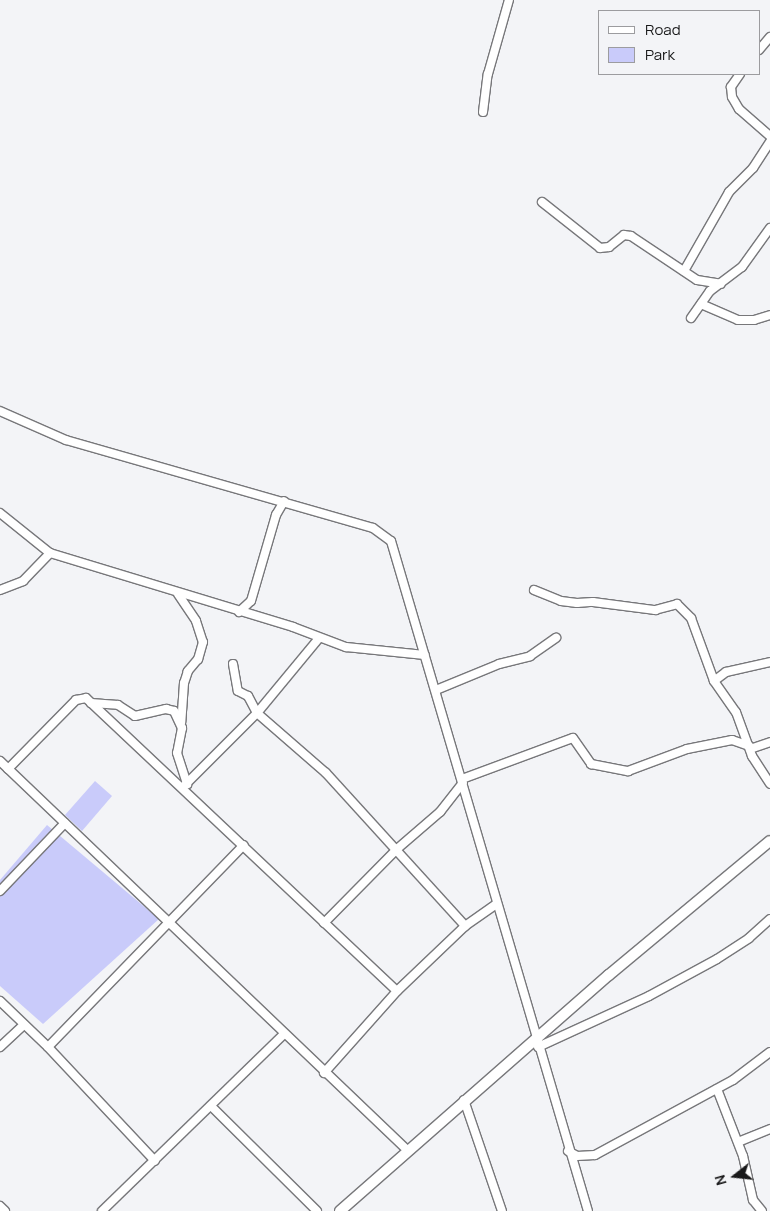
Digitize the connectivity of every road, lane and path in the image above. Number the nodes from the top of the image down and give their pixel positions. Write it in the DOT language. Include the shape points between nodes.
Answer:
graph roads {
  1 [pos="509,0"];
  2 [pos="770,37"];
  3 [pos="760,49"];
  4 [pos="739,75"];
  5 [pos="483,112"];
  6 [pos="770,136"];
  7 [pos="770,142"];
  8 [pos="542,202"];
  9 [pos="770,228"];
  10 [pos="684,271"];
  11 [pos="721,284"];
  12 [pos="702,304"];
  13 [pos="770,315"];
  14 [pos="691,318"];
  15 [pos="0,411"];
  16 [pos="284,501"];
  17 [pos="0,513"];
  18 [pos="50,553"];
  19 [pos="0,590"];
  20 [pos="534,590"];
  21 [pos="178,594"];
  22 [pos="239,612"];
  23 [pos="320,638"];
  24 [pos="556,638"];
  25 [pos="425,654"];
  26 [pos="770,662"];
  27 [pos="233,664"];
  28 [pos="714,681"];
  29 [pos="436,690"];
  30 [pos="91,703"];
  31 [pos="257,713"];
  32 [pos="181,723"];
  33 [pos="770,742"];
  34 [pos="749,748"];
  35 [pos="0,761"];
  36 [pos="8,770"];
  37 [pos="462,781"];
  38 [pos="770,784"];
  39 [pos="185,786"];
  40 [pos="65,823"];
  41 [pos="770,841"];
  42 [pos="244,845"];
  43 [pos="397,850"];
  44 [pos="0,891"];
  45 [pos="497,904"];
  46 [pos="770,919"];
  47 [pos="324,923"];
  48 [pos="169,924"];
  49 [pos="465,926"];
  50 [pos="397,992"];
  51 [pos="0,1001"];
  52 [pos="24,1025"];
  53 [pos="284,1034"];
  54 [pos="537,1043"];
  55 [pos="0,1047"];
  56 [pos="48,1047"];
  57 [pos="770,1052"];
  58 [pos="324,1073"];
  59 [pos="717,1089"];
  60 [pos="464,1100"];
  61 [pos="211,1106"];
  62 [pos="770,1129"];
  63 [pos="738,1142"];
  64 [pos="407,1150"];
  65 [pos="568,1151"];
  66 [pos="155,1161"];
  67 [pos="0,1206"];
  68 [pos="5,1211"];
  69 [pos="102,1211"];
  70 [pos="317,1211"];
  71 [pos="340,1211"];
  72 [pos="502,1211"];
  73 [pos="588,1211"];
  74 [pos="762,1211"];
  1 -- 5 [label="street" via="488,74"];
  2 -- 3 [label="street"];
  4 -- 6 [label="street" via="731,88 732,97 742,113"];
  7 -- 10 [label="street" via="746,176 729,192"];
  8 -- 10 [label="street" via="600,248 610,247 624,236 631,236"];
  9 -- 11 [label="street" via="742,267"];
  10 -- 11 [label="street" via="702,282"];
  11 -- 12 [label="street" via="710,291"];
  12 -- 13 [label="street" via="738,320"];
  12 -- 14 [label="street"];
  15 -- 16 [label="street" via="66,440"];
  16 -- 22 [label="street" via="276,515 251,601"];
  16 -- 25 [label="street" via="383,532 397,554"];
  17 -- 18 [label="street"];
  18 -- 19 [label="street" via="23,581"];
  18 -- 21 [label="street"];
  20 -- 28 [label="street" via="561,601 577,603 655,610 677,604 692,618"];
  21 -- 22 [label="street"];
  21 -- 32 [label="street" via="196,621 203,642 198,660 184,683"];
  22 -- 23 [label="street" via="293,626"];
  23 -- 25 [label="street" via="360,650"];
  23 -- 31 [label="street"];
  24 -- 29 [label="street" via="530,656 499,664"];
  25 -- 29 [label="street"];
  26 -- 28 [label="street" via="726,672"];
  27 -- 31 [label="street" via="238,691 248,696"];
  28 -- 34 [label="street" via="736,712"];
  29 -- 37 [label="street"];
  30 -- 32 [label="street" via="118,705 135,716 171,709"];
  30 -- 36 [label="street" via="84,697 76,700"];
  30 -- 39 [label="street"];
  31 -- 39 [label="street"];
  31 -- 43 [label="street" via="326,773"];
  32 -- 39 [label="street" via="177,753"];
  33 -- 34 [label="street"];
  34 -- 37 [label="street" via="732,740 687,749 628,771 591,764 574,738"];
  34 -- 38 [label="street"];
  35 -- 36 [label="street"];
  36 -- 40 [label="street"];
  37 -- 43 [label="street" via="440,812"];
  37 -- 45 [label="street"];
  39 -- 42 [label="street"];
  40 -- 44 [label="street"];
  40 -- 48 [label="street"];
  41 -- 54 [label="street"];
  42 -- 47 [label="street"];
  42 -- 48 [label="street"];
  43 -- 47 [label="street"];
  43 -- 49 [label="street"];
  45 -- 49 [label="street"];
  45 -- 54 [label="street"];
  46 -- 54 [label="street" via="749,938 709,964"];
  47 -- 50 [label="street"];
  48 -- 53 [label="street"];
  48 -- 56 [label="street"];
  49 -- 50 [label="street"];
  50 -- 58 [label="street"];
  51 -- 52 [label="street"];
  52 -- 55 [label="street"];
  52 -- 56 [label="street"];
  53 -- 58 [label="street"];
  53 -- 61 [label="street"];
  54 -- 60 [label="street"];
  54 -- 65 [label="street"];
  56 -- 66 [label="street"];
  57 -- 59 [label="street"];
  58 -- 64 [label="street"];
  59 -- 63 [label="street"];
  59 -- 65 [label="street" via="595,1155 576,1156"];
  60 -- 64 [label="street"];
  60 -- 72 [label="street"];
  61 -- 66 [label="street"];
  61 -- 70 [label="street"];
  62 -- 63 [label="street"];
  63 -- 74 [label="street" via="753,1200"];
  64 -- 71 [label="street"];
  65 -- 73 [label="street"];
  66 -- 69 [label="street"];
  67 -- 68 [label="street"];
}
